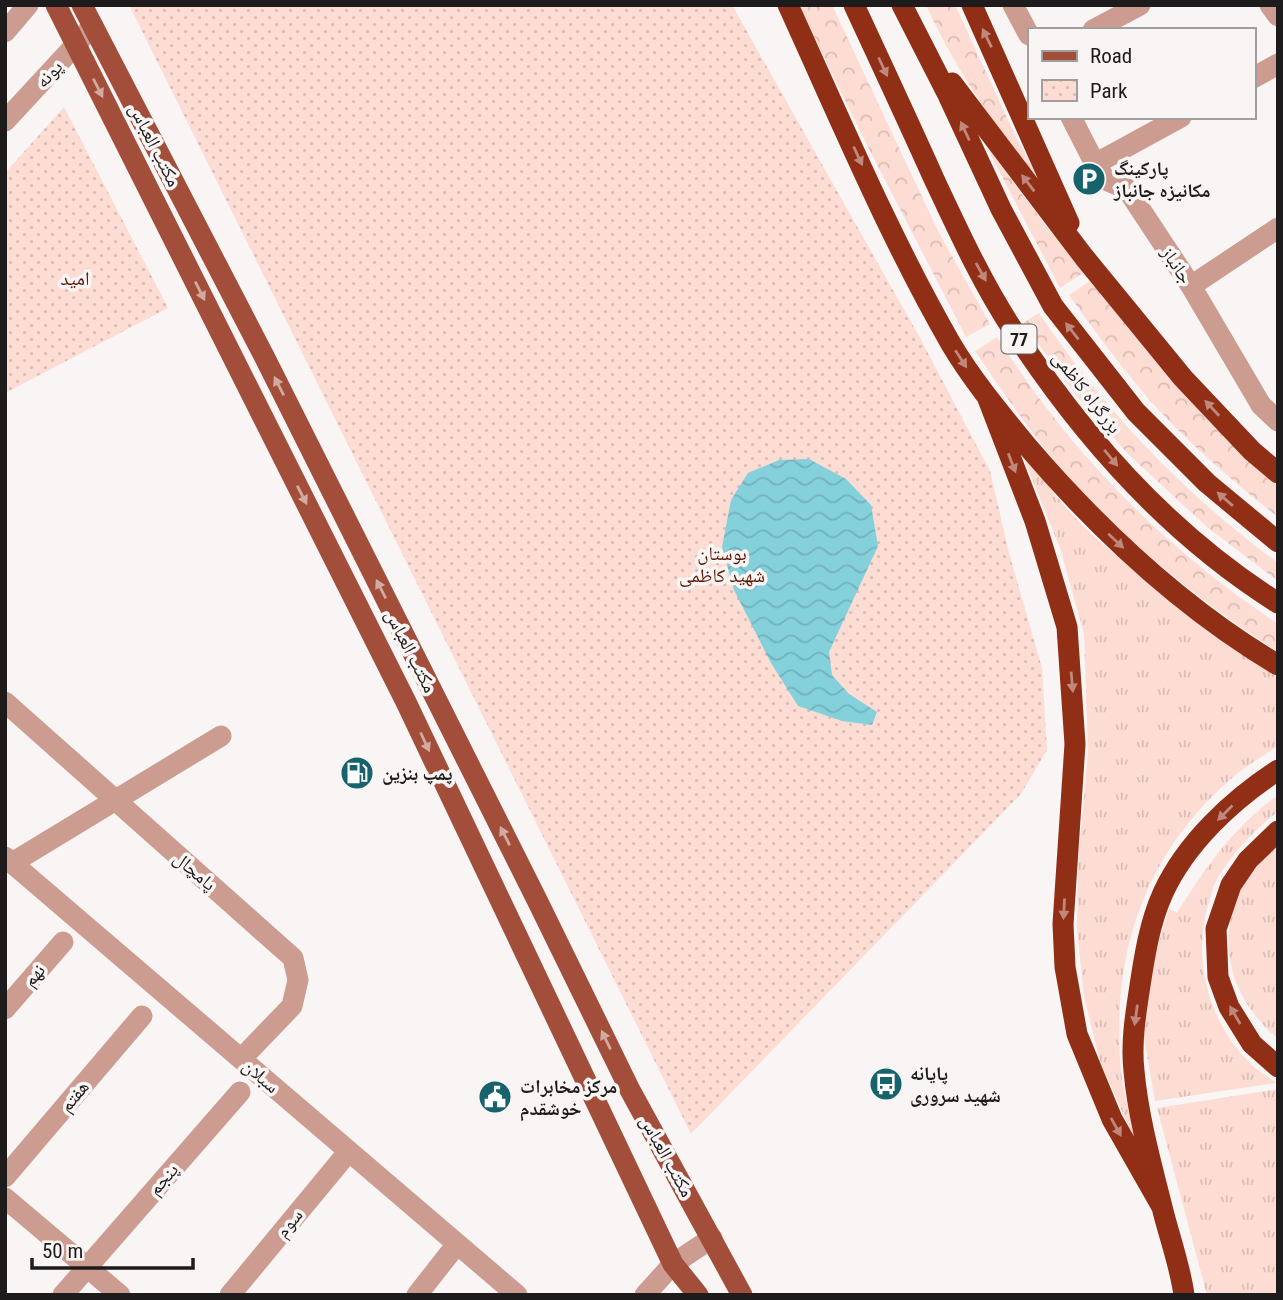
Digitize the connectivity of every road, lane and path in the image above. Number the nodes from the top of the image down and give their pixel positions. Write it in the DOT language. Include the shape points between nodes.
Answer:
graph roads {
  1 [pos="27,5"];
  2 [pos="56,5"];
  3 [pos="82,5"];
  4 [pos="788,5"];
  5 [pos="854,5"];
  6 [pos="902,5"];
  7 [pos="972,5"];
  8 [pos="1013,5"];
  9 [pos="1140,5"];
  10 [pos="1270,5"];
  11 [pos="1278,16"];
  12 [pos="93,26"];
  13 [pos="1097,28"];
  14 [pos="5,32"];
  15 [pos="914,32"];
  16 [pos="1028,33"];
  17 [pos="76,44"];
  18 [pos="1278,64"];
  19 [pos="1255,77"];
  20 [pos="1073,119"];
  21 [pos="1177,119"];
  22 [pos="5,121"];
  23 [pos="1095,164"];
  24 [pos="1278,228"];
  25 [pos="1084,257"];
  26 [pos="1191,286"];
  27 [pos="1270,399"];
  28 [pos="988,400"];
  29 [pos="1278,421"];
  30 [pos="1278,473"];
  31 [pos="1278,542"];
  32 [pos="1278,603"];
  33 [pos="1278,664"];
  34 [pos="431,690"];
  35 [pos="5,702"];
  36 [pos="406,702"];
  37 [pos="221,736"];
  38 [pos="1278,770"];
  39 [pos="116,801"];
  40 [pos="1278,831"];
  41 [pos="9,860"];
  42 [pos="63,942"];
  43 [pos="5,1009"];
  44 [pos="142,1016"];
  45 [pos="241,1059"];
  46 [pos="1278,1067"];
  47 [pos="240,1092"];
  48 [pos="349,1151"];
  49 [pos="5,1177"];
  50 [pos="5,1198"];
  51 [pos="1161,1207"];
  52 [pos="712,1238"];
  53 [pos="457,1244"];
  54 [pos="673,1264"];
  55 [pos="86,1266"];
  56 [pos="63,1295"];
  57 [pos="120,1295"];
  58 [pos="230,1295"];
  59 [pos="417,1295"];
  60 [pos="517,1295"];
  61 [pos="645,1295"];
  62 [pos="698,1295"];
  63 [pos="742,1295"];
  64 [pos="1184,1295"];
  1 -- 14 [label="street"];
  2 -- 17 [label="main road, مکتب العباس"];
  3 -- 12 [label="main road, مکتب العباس"];
  4 -- 28 [label="highway, one-way" via="900,248 952,346"];
  5 -- 32 [label="highway, بزرگراه کاظمی / 77, one-way" via="960,235 1012,329 1066,405 1125,475 1180,528"];
  6 -- 15 [label="highway, بزرگراه کاظمی / 77"];
  25 -- 7 [label="highway, one-way"];
  8 -- 16 [label="street"];
  9 -- 13 [label="street"];
  10 -- 11 [label="street"];
  12 -- 17 [label="street, پونه"];
  34 -- 12 [label="main road, مکتب العباس, one-way"];
  25 -- 15 [label="highway, one-way"];
  31 -- 15 [label="highway, بزرگراه کاظمی / 77, one-way" via="1207,483 1136,412 1053,306"];
  17 -- 22 [label="street, پونه"];
  17 -- 36 [label="main road, مکتب العباس, one-way"];
  18 -- 19 [label="street"];
  20 -- 23 [label="street, جانباز"];
  21 -- 23 [label="street"];
  23 -- 26 [label="street, جانباز" via="1106,180 1127,189"];
  24 -- 26 [label="street"];
  30 -- 25 [label="highway, one-way" via="1183,378"];
  26 -- 27 [label="street, جانباز"];
  27 -- 29 [label="street, جانباز"];
  28 -- 33 [label="highway, one-way" via="1064,489 1116,541 1246,646"];
  28 -- 51 [label="highway, one-way" via="1035,521 1067,627 1075,744 1063,924 1077,1034 1112,1119"];
  34 -- 36 [label="main road"];
  52 -- 34 [label="main road, مکتب العباس, one-way" via="630,1090"];
  35 -- 39 [label="street, پامچال"];
  36 -- 54 [label="main road, مکتب العباس, one-way"];
  37 -- 39 [label="street"];
  38 -- 51 [label="highway, one-way" via="1250,788 1181,862 1153,921 1133,1032 1133,1071"];
  39 -- 41 [label="street"];
  39 -- 45 [label="street, پامچال" via="293,958 298,980 292,1006"];
  46 -- 40 [label="highway, one-way" via="1252,1044 1229,1007 1219,977 1216,929 1230,885 1248,859"];
  41 -- 45 [label="street, سبلان"];
  42 -- 43 [label="street, نهم"];
  44 -- 49 [label="street, هفتم"];
  45 -- 48 [label="street, سبلان"];
  47 -- 55 [label="street, پنجم"];
  48 -- 53 [label="street, سبلان"];
  48 -- 58 [label="street, سوم"];
  50 -- 55 [label="street"];
  51 -- 64 [label="highway"];
  52 -- 54 [label="street"];
  52 -- 63 [label="main road, مکتب العباس"];
  53 -- 59 [label="street"];
  53 -- 60 [label="street, سبلان"];
  54 -- 61 [label="street"];
  54 -- 62 [label="main road, مکتب العباس"];
  55 -- 56 [label="street, پنجم"];
  55 -- 57 [label="street"];
}
